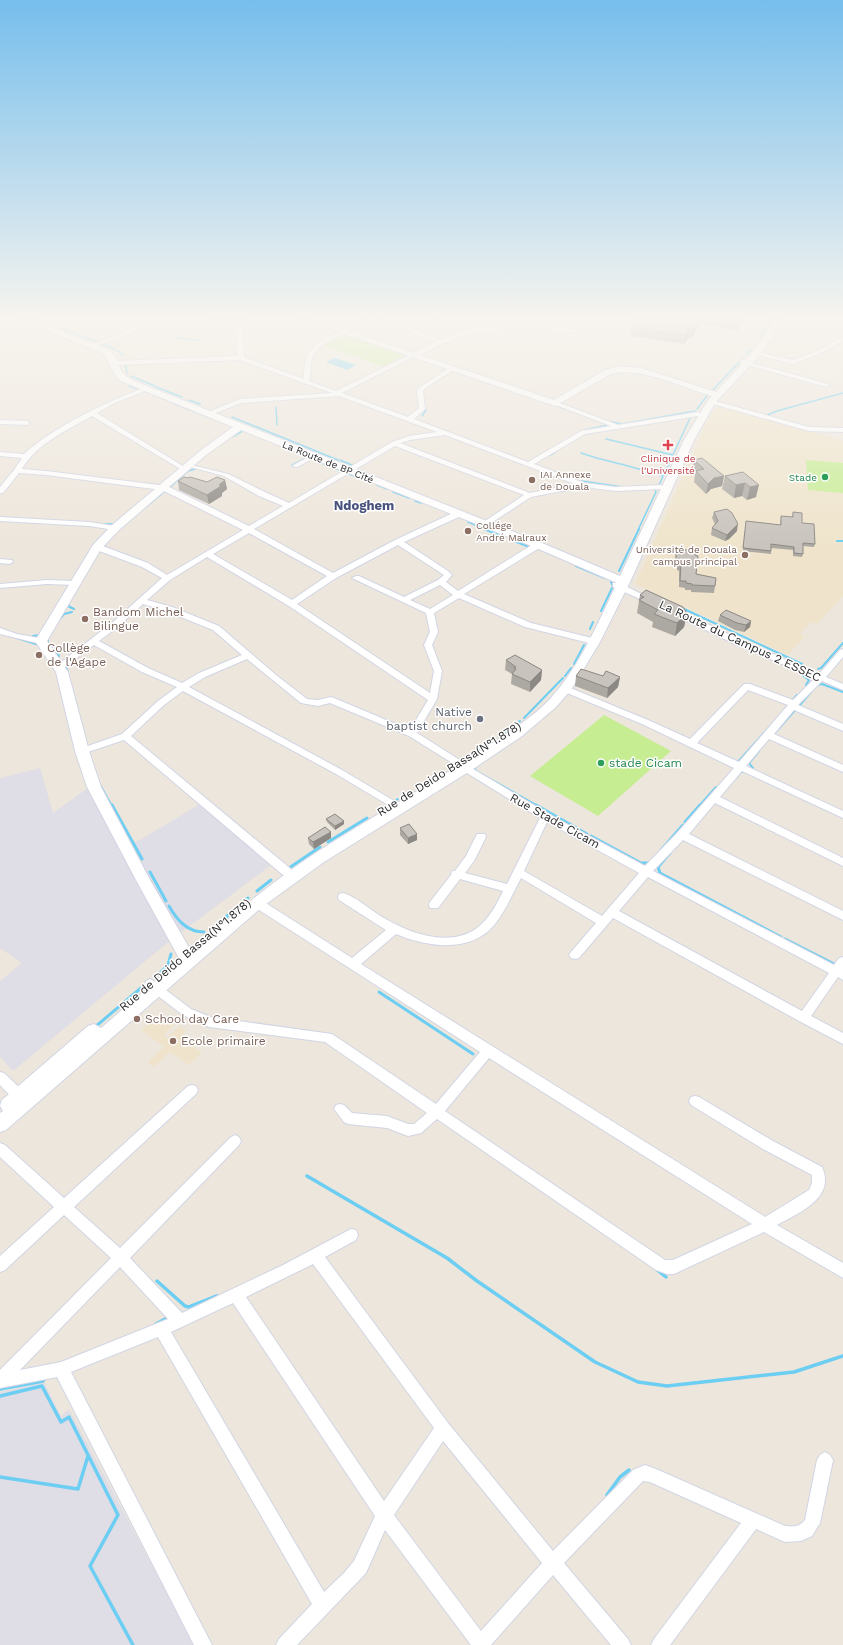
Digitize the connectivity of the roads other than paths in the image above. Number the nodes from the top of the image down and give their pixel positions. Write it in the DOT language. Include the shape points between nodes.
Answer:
graph roads {
  1 [pos="127,396"];
  2 [pos="164,396"];
  3 [pos="313,396"];
  4 [pos="343,396"];
  5 [pos="421,396"];
  6 [pos="533,396"];
  7 [pos="567,396"];
  8 [pos="706,396"];
  9 [pos="714,396"];
  10 [pos="712,398"];
  11 [pos="555,403"];
  12 [pos="92,413"];
  13 [pos="208,414"];
  14 [pos="698,414"];
  15 [pos="409,420"];
  16 [pos="0,422"];
  17 [pos="27,423"];
  18 [pos="241,426"];
  19 [pos="617,426"];
  20 [pos="843,430"];
  21 [pos="444,433"];
  22 [pos="394,443"];
  23 [pos="0,454"];
  24 [pos="26,456"];
  25 [pos="314,456"];
  26 [pos="529,464"];
  27 [pos="295,466"];
  28 [pos="186,467"];
  29 [pos="349,470"];
  30 [pos="17,471"];
  31 [pos="583,485"];
  32 [pos="660,487"];
  33 [pos="164,488"];
  34 [pos="1,489"];
  35 [pos="529,495"];
  36 [pos="288,505"];
  37 [pos="458,514"];
  38 [pos="0,519"];
  39 [pos="485,525"];
  40 [pos="115,528"];
  41 [pos="247,530"];
  42 [pos="398,542"];
  43 [pos="538,545"];
  44 [pos="97,547"];
  45 [pos="207,554"];
  46 [pos="0,561"];
  47 [pos="9,562"];
  48 [pos="333,576"];
  49 [pos="167,578"];
  50 [pos="356,578"];
  51 [pos="441,582"];
  52 [pos="75,583"];
  53 [pos="620,583"];
  54 [pos="0,586"];
  55 [pos="457,594"];
  56 [pos="404,600"];
  57 [pos="142,601"];
  58 [pos="292,604"];
  59 [pos="430,612"];
  60 [pos="0,631"];
  61 [pos="94,640"];
  62 [pos="589,640"];
  63 [pos="41,642"];
  64 [pos="843,652"];
  65 [pos="248,656"];
  66 [pos="59,667"];
  67 [pos="820,678"];
  68 [pos="184,687"];
  69 [pos="843,687"];
  70 [pos="565,689"];
  71 [pos="433,699"];
  72 [pos="793,705"];
  73 [pos="843,728"];
  74 [pos="412,734"];
  75 [pos="768,735"];
  76 [pos="125,736"];
  77 [pos="691,744"];
  78 [pos="82,752"];
  79 [pos="462,766"];
  80 [pos="740,767"];
  81 [pos="843,769"];
  82 [pos="714,798"];
  83 [pos="393,804"];
  84 [pos="843,815"];
  85 [pos="545,817"];
  86 [pos="350,835"];
  87 [pos="682,835"];
  88 [pos="481,837"];
  89 [pos="843,862"];
  90 [pos="647,871"];
  91 [pos="287,872"];
  92 [pos="518,872"];
  93 [pos="456,874"];
  94 [pos="510,889"];
  95 [pos="343,897"];
  96 [pos="257,903"];
  97 [pos="434,905"];
  98 [pos="613,913"];
  99 [pos="843,916"];
  100 [pos="604,922"];
  101 [pos="394,929"];
  102 [pos="575,955"];
  103 [pos="187,956"];
  104 [pos="843,961"];
  105 [pos="354,964"];
  106 [pos="840,973"];
  107 [pos="154,986"];
  108 [pos="803,1018"];
  109 [pos="843,1039"];
  110 [pos="488,1051"];
  111 [pos="0,1077"];
  112 [pos="192,1090"];
  113 [pos="19,1095"];
  114 [pos="695,1102"];
  115 [pos="340,1109"];
  116 [pos="0,1112"];
  117 [pos="436,1113"];
  118 [pos="0,1124"];
  119 [pos="235,1141"];
  120 [pos="0,1149"];
  121 [pos="65,1208"];
  122 [pos="765,1225"];
  123 [pos="351,1235"];
  124 [pos="315,1255"];
  125 [pos="120,1257"];
  126 [pos="0,1265"];
  127 [pos="843,1271"];
  128 [pos="236,1295"];
  129 [pos="180,1321"];
  130 [pos="161,1328"];
  131 [pos="61,1369"];
  132 [pos="0,1381"];
  133 [pos="443,1428"];
  134 [pos="825,1460"];
  135 [pos="384,1515"];
  136 [pos="753,1520"];
  137 [pos="553,1563"];
  138 [pos="322,1606"];
  139 [pos="203,1645"];
  140 [pos="285,1645"];
  141 [pos="480,1645"];
  142 [pos="622,1645"];
  143 [pos="660,1645"];
  1 -- 12 [label="street"];
  2 -- 13 [label="main road, La Route de BP Cité"];
  3 -- 13 [label="street" via="240,401"];
  4 -- 15 [label="street"];
  5 -- 15 [label="street" via="422,409"];
  6 -- 11 [label="main road"];
  7 -- 11 [label="main road"];
  8 -- 10 [label="main road"];
  9 -- 10 [label="main road"];
  10 -- 14 [label="main road, Rue de Deido Bassa(N°1.878)"];
  10 -- 20 [label="street" via="809,429"];
  10 -- 53 [label="main road"];
  11 -- 19 [label="street"];
  12 -- 24 [label="street" via="44,441"];
  12 -- 28 [label="street"];
  13 -- 18 [label="main road, La Route de BP Cité"];
  14 -- 19 [label="street"];
  14 -- 32 [label="main road, Rue de Deido Bassa(N°1.878)"];
  15 -- 21 [label="street"];
  16 -- 17 [label="street"];
  18 -- 25 [label="main road, La Route de BP Cité"];
  18 -- 28 [label="main road"];
  19 -- 26 [label="street" via="583,432"];
  21 -- 22 [label="street"];
  21 -- 26 [label="street"];
  22 -- 29 [label="street"];
  22 -- 35 [label="street"];
  23 -- 24 [label="street"];
  24 -- 30 [label="street"];
  25 -- 27 [label="street"];
  25 -- 29 [label="main road, La Route de BP Cité"];
  26 -- 31 [label="street"];
  28 -- 33 [label="main road"];
  28 -- 36 [label="street" via="226,475"];
  29 -- 36 [label="street"];
  29 -- 37 [label="main road, La Route de BP Cité"];
  30 -- 33 [label="street" via="46,472"];
  30 -- 34 [label="street"];
  31 -- 32 [label="street" via="616,489"];
  31 -- 35 [label="street"];
  32 -- 53 [label="main road, Rue de Deido Bassa(N°1.878)"];
  33 -- 40 [label="main road"];
  33 -- 41 [label="street" via="226,517"];
  35 -- 39 [label="street"];
  36 -- 41 [label="street"];
  37 -- 39 [label="main road, La Route de BP Cité"];
  37 -- 42 [label="street"];
  38 -- 40 [label="street"];
  39 -- 43 [label="main road, La Route de BP Cité"];
  40 -- 44 [label="main road"];
  41 -- 45 [label="street"];
  41 -- 48 [label="street"];
  42 -- 48 [label="street"];
  42 -- 51 [label="street" via="446,572 448,575"];
  43 -- 53 [label="main road, La Route de BP Cité"];
  43 -- 55 [label="street"];
  44 -- 49 [label="street" via="145,565"];
  44 -- 52 [label="main road"];
  45 -- 49 [label="street"];
  45 -- 58 [label="street"];
  46 -- 47 [label="street"];
  48 -- 58 [label="street"];
  49 -- 57 [label="street"];
  50 -- 56 [label="street"];
  51 -- 55 [label="street"];
  51 -- 56 [label="street"];
  52 -- 54 [label="street" via="47,582"];
  52 -- 63 [label="main road"];
  53 -- 62 [label="main road, Rue de Deido Bassa(N°1.878)"];
  53 -- 67 [label="street, La Route du Campus 2 ESSEC" via="662,606"];
  53 -- 70 [label="main road" via="608,615 585,659"];
  55 -- 59 [label="street"];
  55 -- 62 [label="street" via="532,626"];
  56 -- 59 [label="street"];
  57 -- 61 [label="street"];
  57 -- 65 [label="street, Rue Stade Cicam" via="213,627"];
  58 -- 71 [label="street"];
  59 -- 71 [label="street" via="434,632 428,645 438,669"];
  60 -- 63 [label="street"];
  61 -- 66 [label="street"];
  61 -- 68 [label="street" via="145,670"];
  62 -- 79 [label="main road, Rue de Deido Bassa(N°1.878)" via="571,673 548,699 517,727"];
  63 -- 66 [label="main road"];
  64 -- 67 [label="street"];
  65 -- 68 [label="street" via="202,675"];
  65 -- 74 [label="street, Rue Stade Cicam" via="304,701 318,703 331,700"];
  66 -- 78 [label="main road"];
  67 -- 69 [label="street, La Route du Campus 2 ESSEC"];
  67 -- 72 [label="street"];
  68 -- 76 [label="street" via="161,703"];
  68 -- 83 [label="street"];
  70 -- 77 [label="street" via="632,716"];
  70 -- 79 [label="main road" via="529,724"];
  71 -- 74 [label="street"];
  72 -- 73 [label="street"];
  72 -- 75 [label="street"];
  72 -- 77 [label="street" via="747,686"];
  74 -- 79 [label="street, Rue Stade Cicam"];
  75 -- 80 [label="street"];
  75 -- 81 [label="street"];
  76 -- 78 [label="street"];
  76 -- 91 [label="street"];
  77 -- 80 [label="street"];
  78 -- 103 [label="main road" via="100,800"];
  79 -- 83 [label="main road, Rue de Deido Bassa(N°1.878)"];
  79 -- 85 [label="street, Rue Stade Cicam"];
  79 -- 86 [label="main road"];
  80 -- 82 [label="street"];
  80 -- 84 [label="street"];
  82 -- 87 [label="street"];
  82 -- 89 [label="street"];
  83 -- 86 [label="main road, Rue de Deido Bassa(N°1.878)"];
  85 -- 90 [label="street, Rue Stade Cicam"];
  85 -- 92 [label="street"];
  86 -- 91 [label="main road, Rue de Deido Bassa(N°1.878)"];
  86 -- 96 [label="main road"];
  87 -- 90 [label="street"];
  87 -- 99 [label="street"];
  88 -- 93 [label="street" via="470,858"];
  90 -- 98 [label="street"];
  90 -- 106 [label="street, Rue Stade Cicam"];
  91 -- 103 [label="main road, Rue de Deido Bassa(N°1.878)" via="251,899"];
  92 -- 94 [label="street"];
  92 -- 100 [label="street"];
  93 -- 94 [label="street"];
  93 -- 97 [label="street"];
  94 -- 101 [label="street" via="490,923 476,934 458,941 437,941"];
  95 -- 101 [label="street"];
  96 -- 103 [label="main road"];
  96 -- 105 [label="street"];
  98 -- 100 [label="street"];
  98 -- 108 [label="street"];
  100 -- 102 [label="street"];
  101 -- 105 [label="street"];
  103 -- 107 [label="main road"];
  104 -- 106 [label="street"];
  105 -- 110 [label="street"];
  106 -- 108 [label="street"];
  107 -- 113 [label="main road, Rue de Deido Bassa(N°1.878)"];
  107 -- 117 [label="street" via="186,1012 209,1022 328,1037"];
  107 -- 118 [label="main road"];
  108 -- 109 [label="street"];
  110 -- 117 [label="street"];
  110 -- 122 [label="street"];
  111 -- 113 [label="street"];
  112 -- 121 [label="street"];
  113 -- 116 [label="main road, Rue de Deido Bassa(N°1.878)"];
  114 -- 122 [label="street" via="768,1146 817,1171 819,1175 815,1193"];
  115 -- 117 [label="street" via="348,1118 380,1121 413,1130"];
  117 -- 122 [label="street" via="661,1265 674,1267"];
  119 -- 125 [label="street"];
  120 -- 121 [label="street"];
  121 -- 125 [label="street"];
  121 -- 126 [label="street"];
  122 -- 127 [label="street"];
  123 -- 124 [label="street"];
  124 -- 128 [label="street"];
  124 -- 133 [label="street"];
  125 -- 129 [label="street"];
  125 -- 132 [label="street"];
  128 -- 129 [label="street"];
  128 -- 135 [label="street"];
  129 -- 130 [label="street"];
  130 -- 131 [label="street"];
  130 -- 138 [label="street"];
  131 -- 132 [label="street"];
  131 -- 139 [label="street"];
  133 -- 135 [label="street"];
  133 -- 137 [label="street"];
  134 -- 136 [label="street" via="812,1523 806,1532 796,1535 785,1534"];
  135 -- 138 [label="street" via="360,1567"];
  135 -- 141 [label="street"];
  136 -- 137 [label="street" via="645,1473 638,1475"];
  136 -- 143 [label="street"];
  137 -- 141 [label="street"];
  137 -- 142 [label="street"];
  138 -- 140 [label="street"];
}
